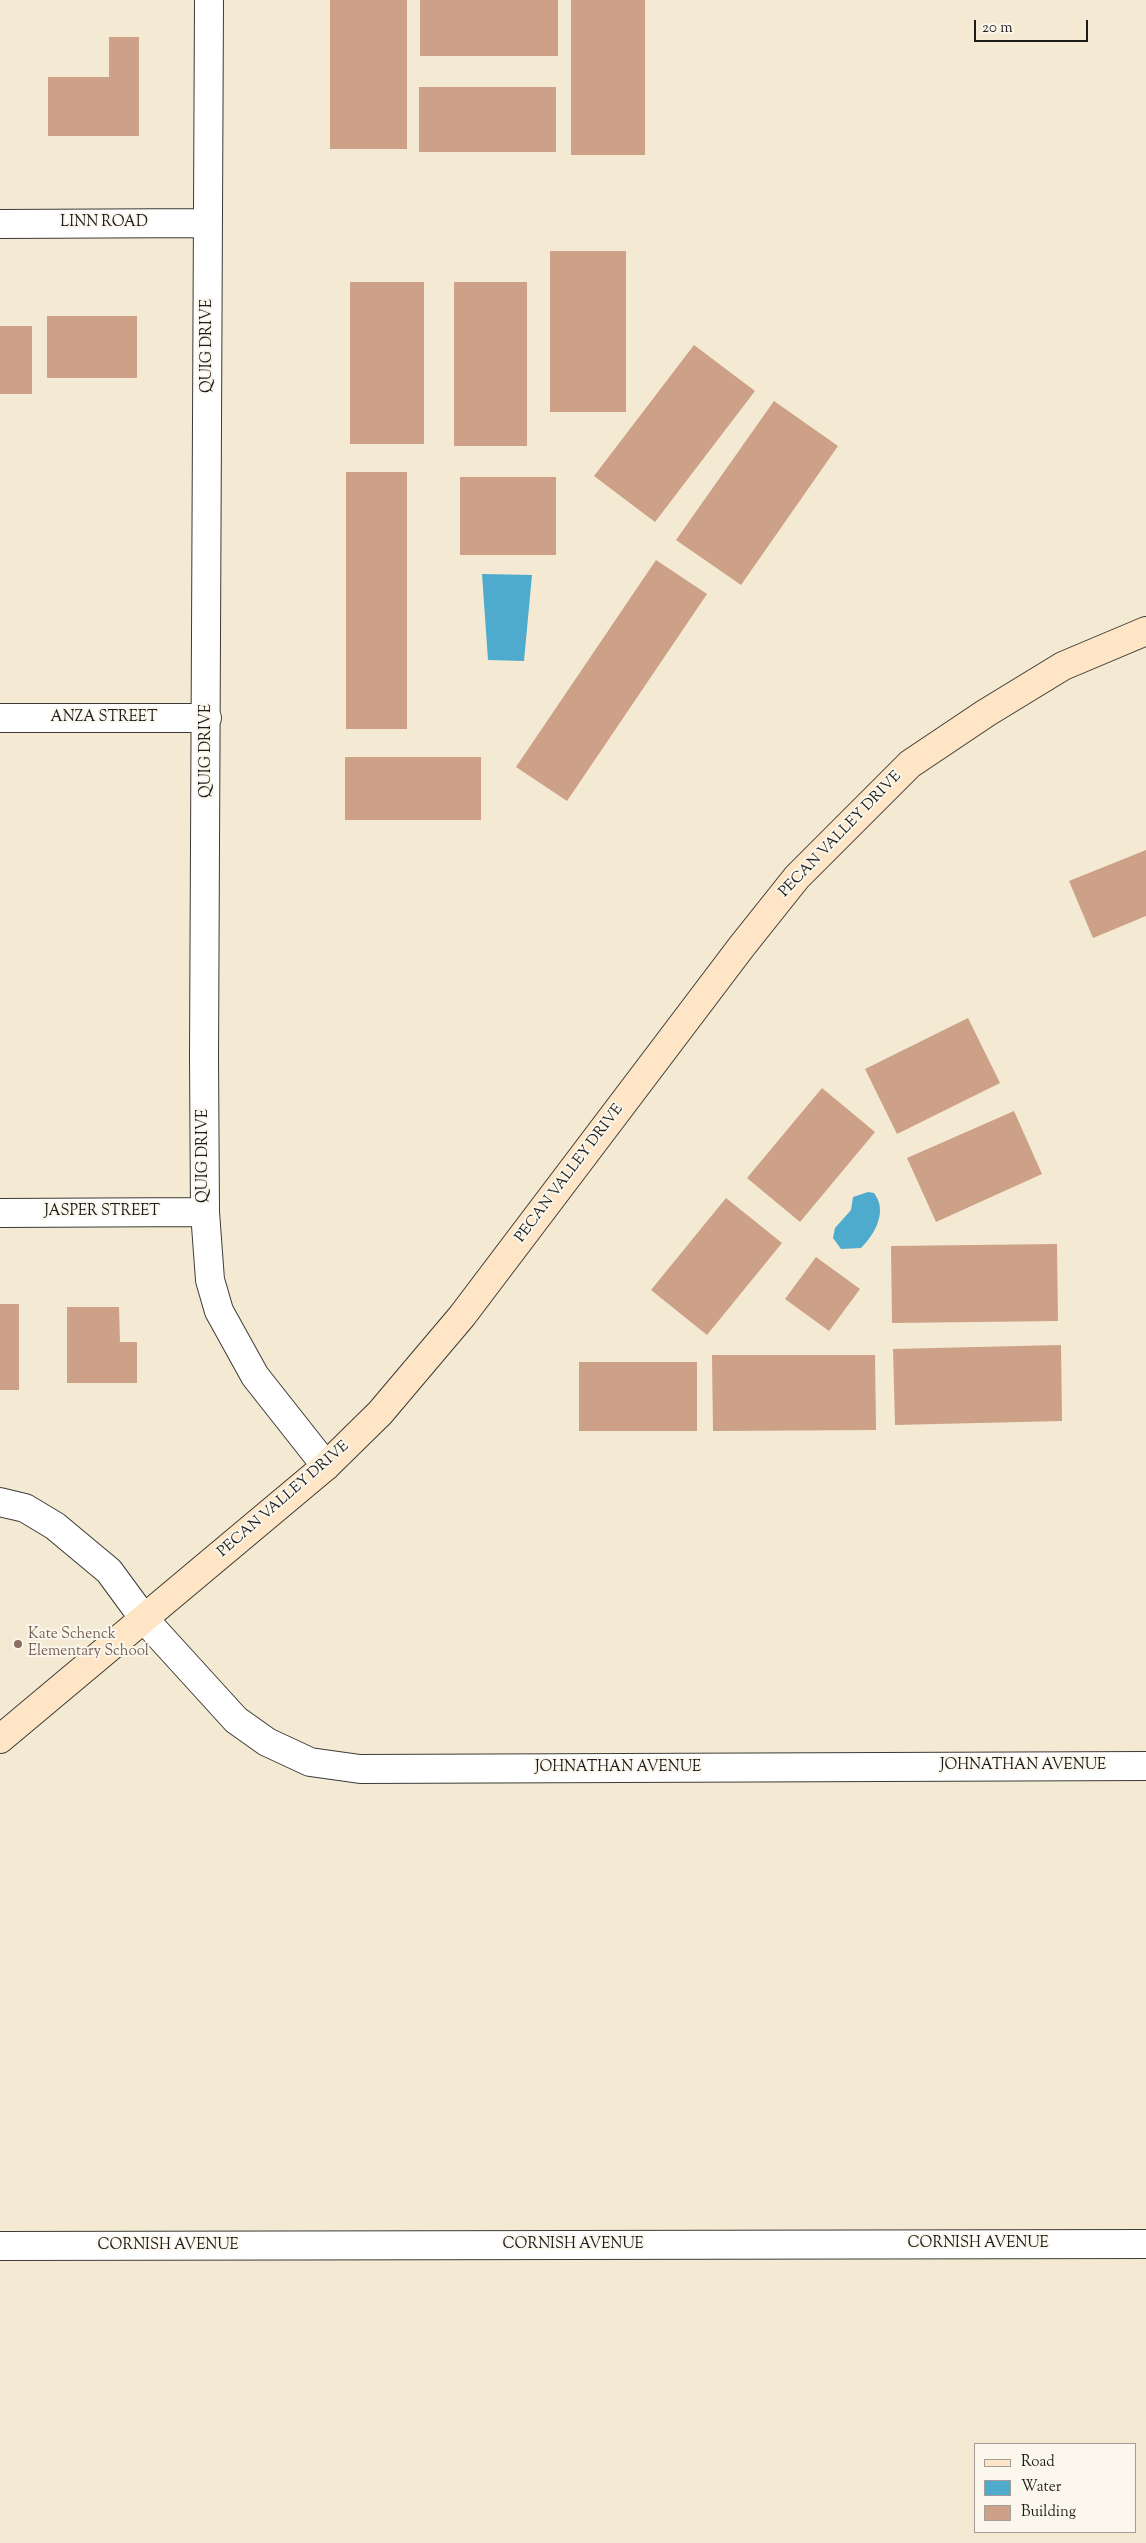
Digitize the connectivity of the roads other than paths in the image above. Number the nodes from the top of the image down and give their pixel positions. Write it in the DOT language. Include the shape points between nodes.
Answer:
graph roads {
  1 [pos="209,0"];
  2 [pos="208,223"];
  3 [pos="0,224"];
  4 [pos="1146,631"];
  5 [pos="0,718"];
  6 [pos="207,718"];
  7 [pos="205,1212"];
  8 [pos="0,1213"];
  9 [pos="326,1466"];
  10 [pos="0,1502"];
  11 [pos="145,1620"];
  12 [pos="0,1738"];
  13 [pos="1146,1766"];
  14 [pos="1146,2244"];
  15 [pos="0,2246"];
  1 -- 2 [label="street, QUIG DRIVE"];
  2 -- 3 [label="street, LINN ROAD"];
  2 -- 6 [label="street, QUIG DRIVE"];
  4 -- 9 [label="main road, PECAN VALLEY DRIVE" via="1063,666 910,764 797,877 462,1316 380,1413"];
  5 -- 6 [label="street, ANZA STREET"];
  6 -- 7 [label="street, QUIG DRIVE"];
  7 -- 8 [label="street, JASPER STREET"];
  7 -- 9 [label="street, QUIG DRIVE" via="210,1280 219,1311 255,1376"];
  9 -- 11 [label="main road, PECAN VALLEY DRIVE"];
  10 -- 11 [label="street, JOHNATHAN AVENUE" via="25,1508 54,1526 109,1571"];
  11 -- 12 [label="main road, PECAN VALLEY DRIVE"];
  11 -- 13 [label="street, JOHNATHAN AVENUE" via="236,1720 267,1742 310,1762 360,1769"];
  14 -- 15 [label="street, CORNISH AVENUE"];
}
